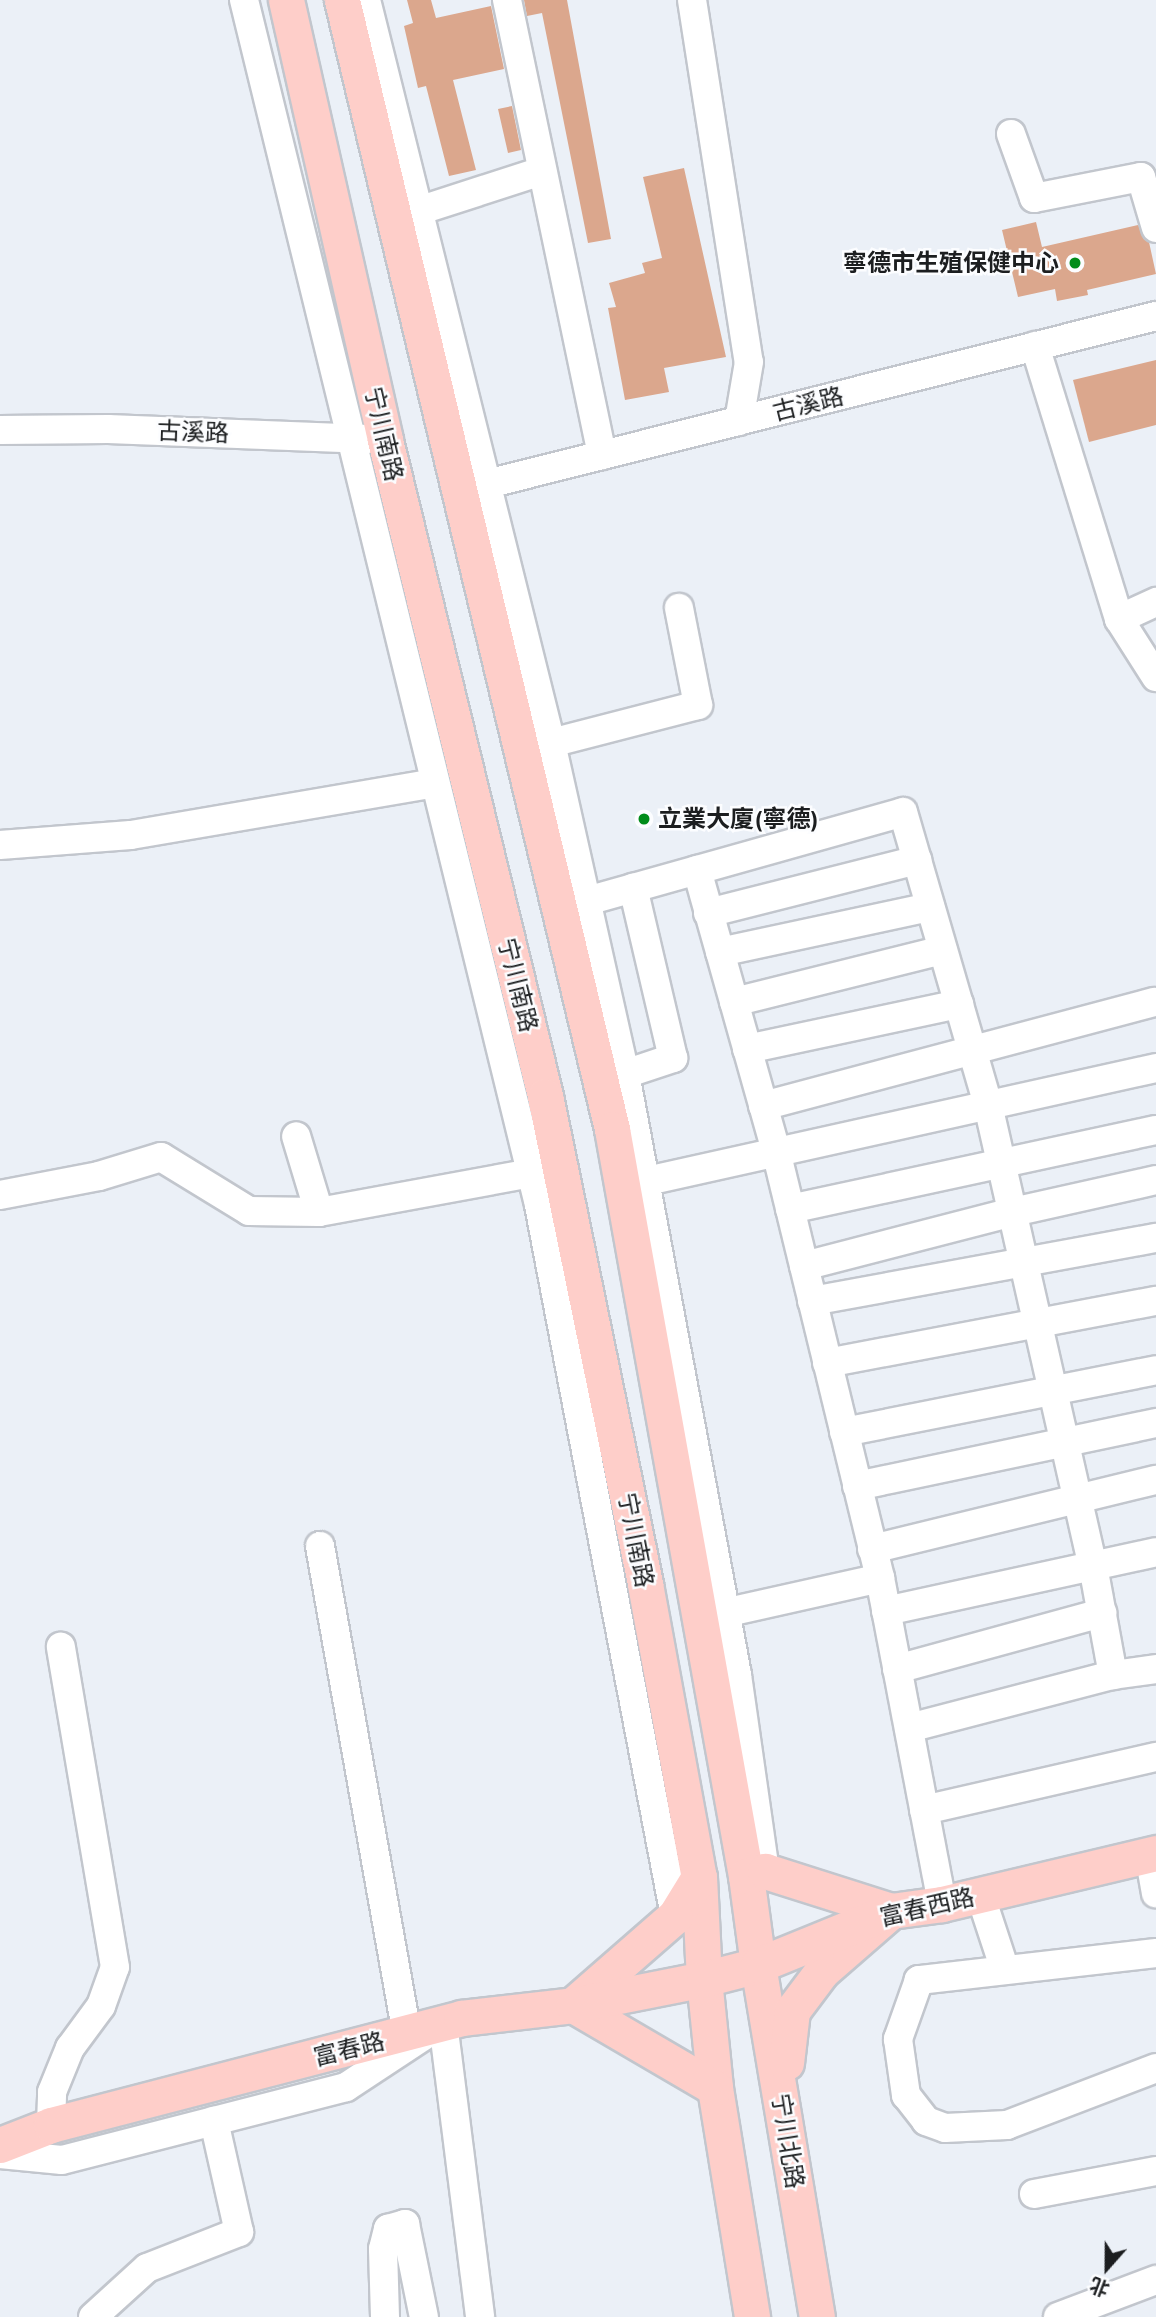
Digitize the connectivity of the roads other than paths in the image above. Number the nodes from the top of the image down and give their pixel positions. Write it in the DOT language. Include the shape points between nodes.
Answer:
graph roads {
  1 [pos="244,0"];
  2 [pos="286,0"];
  3 [pos="342,0"];
  4 [pos="366,0"];
  5 [pos="507,0"];
  6 [pos="692,0"];
  7 [pos="1011,134"];
  8 [pos="542,171"];
  9 [pos="418,211"];
  10 [pos="1156,228"];
  11 [pos="1156,316"];
  12 [pos="1035,346"];
  13 [pos="739,421"];
  14 [pos="0,430"];
  15 [pos="351,438"];
  16 [pos="385,440"];
  17 [pos="602,455"];
  18 [pos="472,485"];
  19 [pos="1156,602"];
  20 [pos="679,608"];
  21 [pos="1119,619"];
  22 [pos="1156,677"];
  23 [pos="551,743"];
  24 [pos="435,783"];
  25 [pos="0,845"];
  26 [pos="917,860"];
  27 [pos="697,870"];
  28 [pos="633,888"];
  29 [pos="587,901"];
  30 [pos="930,907"];
  31 [pos="708,913"];
  32 [pos="943,950"];
  33 [pos="720,952"];
  34 [pos="734,1002"];
  35 [pos="1154,1002"];
  36 [pos="959,1004"];
  37 [pos="747,1049"];
  38 [pos="972,1051"];
  39 [pos="1156,1068"];
  40 [pos="625,1074"];
  41 [pos="988,1105"];
  42 [pos="763,1106"];
  43 [pos="1156,1130"];
  44 [pos="296,1136"];
  45 [pos="776,1152"];
  46 [pos="1002,1164"];
  47 [pos="531,1173"];
  48 [pos="1156,1180"];
  49 [pos="647,1181"];
  50 [pos="0,1195"];
  51 [pos="790,1209"];
  52 [pos="320,1212"];
  53 [pos="1013,1212"];
  54 [pos="1156,1238"];
  55 [pos="1024,1263"];
  56 [pos="804,1266"];
  57 [pos="813,1301"];
  58 [pos="1156,1301"];
  59 [pos="1038,1324"];
  60 [pos="827,1363"];
  61 [pos="1156,1370"];
  62 [pos="1053,1391"];
  63 [pos="1156,1423"];
  64 [pos="844,1432"];
  65 [pos="1065,1442"];
  66 [pos="1156,1480"];
  67 [pos="857,1486"];
  68 [pos="1078,1500"];
  69 [pos="320,1546"];
  70 [pos="872,1549"];
  71 [pos="1156,1552"];
  72 [pos="1093,1566"];
  73 [pos="880,1578"];
  74 [pos="886,1611"];
  75 [pos="724,1613"];
  76 [pos="1102,1614"];
  77 [pos="61,1647"];
  78 [pos="897,1669"];
  79 [pos="1156,1669"];
  80 [pos="1113,1675"];
  81 [pos="909,1728"];
  82 [pos="1156,1757"];
  83 [pos="924,1810"];
  84 [pos="1153,1854"];
  85 [pos="756,1874"];
  86 [pos="699,1877"];
  87 [pos="1156,1893"];
  88 [pos="980,1894"];
  89 [pos="942,1904"];
  90 [pos="891,1911"];
  91 [pos="675,1916"];
  92 [pos="1156,1953"];
  93 [pos="758,1965"];
  94 [pos="1005,1970"];
  95 [pos="704,1979"];
  96 [pos="573,2005"];
  97 [pos="443,2023"];
  98 [pos="407,2034"];
  99 [pos="1156,2067"];
  100 [pos="715,2088"];
  101 [pos="781,2098"];
  102 [pos="214,2121"];
  103 [pos="51,2125"];
  104 [pos="0,2145"];
  105 [pos="0,2154"];
  106 [pos="1156,2171"];
  107 [pos="1034,2194"];
  108 [pos="1156,2280"];
  109 [pos="93,2317"];
  110 [pos="385,2317"];
  111 [pos="424,2317"];
  112 [pos="480,2317"];
  113 [pos="752,2317"];
  114 [pos="817,2317"];
  115 [pos="1058,2317"];
  1 -- 15 [label="street"];
  2 -- 16 [label="main road, 宁川南路"];
  3 -- 18 [label="main road, 宁川南路"];
  4 -- 9 [label="street"];
  5 -- 8 [label="street"];
  6 -- 13 [label="street" via="749,362"];
  7 -- 10 [label="street" via="1034,198 1141,177"];
  8 -- 9 [label="street"];
  8 -- 17 [label="street"];
  9 -- 18 [label="street"];
  11 -- 12 [label="street, 古溪路"];
  12 -- 13 [label="street, 古溪路"];
  12 -- 21 [label="street"];
  13 -- 17 [label="street, 古溪路"];
  14 -- 15 [label="street, 古溪路"];
  15 -- 16 [label="street, 古溪路"];
  15 -- 24 [label="street"];
  16 -- 86 [label="main road, 宁川南路" via="545,1096 645,1584"];
  17 -- 18 [label="street, 古溪路"];
  18 -- 23 [label="street"];
  18 -- 85 [label="main road, 宁川南路" via="612,1129"];
  19 -- 21 [label="street"];
  20 -- 23 [label="street" via="698,705"];
  21 -- 22 [label="street"];
  23 -- 29 [label="street"];
  24 -- 25 [label="street" via="131,835"];
  24 -- 47 [label="street"];
  26 -- 27 [label="street" via="903,813"];
  26 -- 30 [label="street"];
  26 -- 31 [label="street"];
  27 -- 28 [label="street"];
  27 -- 31 [label="street"];
  28 -- 29 [label="street"];
  28 -- 40 [label="street" via="673,1058"];
  29 -- 40 [label="street"];
  30 -- 32 [label="street"];
  30 -- 33 [label="street"];
  31 -- 33 [label="street"];
  32 -- 34 [label="street"];
  32 -- 36 [label="street"];
  33 -- 34 [label="street"];
  34 -- 37 [label="street"];
  35 -- 38 [label="street"];
  36 -- 37 [label="street"];
  36 -- 38 [label="street"];
  37 -- 42 [label="street"];
  38 -- 41 [label="street"];
  38 -- 42 [label="street"];
  39 -- 41 [label="street"];
  40 -- 49 [label="street"];
  41 -- 45 [label="street"];
  41 -- 46 [label="street"];
  42 -- 45 [label="street"];
  43 -- 46 [label="street"];
  44 -- 52 [label="street"];
  45 -- 49 [label="street"];
  45 -- 51 [label="street"];
  46 -- 51 [label="street"];
  46 -- 53 [label="street"];
  47 -- 52 [label="street"];
  47 -- 91 [label="street"];
  48 -- 53 [label="street"];
  49 -- 75 [label="street"];
  50 -- 52 [label="street" via="161,1157 249,1211"];
  51 -- 56 [label="street"];
  53 -- 55 [label="street"];
  53 -- 56 [label="street"];
  54 -- 55 [label="street"];
  55 -- 57 [label="street"];
  55 -- 59 [label="street"];
  56 -- 57 [label="street"];
  57 -- 60 [label="street"];
  58 -- 59 [label="street"];
  59 -- 60 [label="street"];
  59 -- 62 [label="street"];
  60 -- 64 [label="street"];
  61 -- 62 [label="street"];
  62 -- 64 [label="street"];
  62 -- 65 [label="street"];
  63 -- 65 [label="street"];
  64 -- 67 [label="street"];
  65 -- 67 [label="street"];
  65 -- 68 [label="street"];
  66 -- 68 [label="street"];
  67 -- 70 [label="street"];
  68 -- 70 [label="street"];
  68 -- 72 [label="street"];
  69 -- 98 [label="street"];
  70 -- 73 [label="street"];
  71 -- 72 [label="street"];
  72 -- 74 [label="street"];
  72 -- 76 [label="street"];
  73 -- 74 [label="street"];
  73 -- 75 [label="street"];
  74 -- 78 [label="street"];
  75 -- 85 [label="street" via="737,1675"];
  76 -- 78 [label="street"];
  76 -- 80 [label="street"];
  77 -- 103 [label="street" via="115,1966 101,2006 70,2048 52,2092"];
  78 -- 81 [label="street"];
  79 -- 80 [label="street"];
  80 -- 81 [label="street"];
  81 -- 83 [label="street"];
  82 -- 83 [label="street"];
  83 -- 89 [label="street"];
  84 -- 87 [label="street"];
  84 -- 88 [label="main road, 富春西路"];
  85 -- 90 [label="main road"];
  85 -- 93 [label="main road, 宁川南路"];
  86 -- 91 [label="main road"];
  86 -- 95 [label="main road, 宁川南路"];
  88 -- 89 [label="main road, 富春西路"];
  88 -- 94 [label="street"];
  89 -- 90 [label="main road, 富春西路"];
  90 -- 93 [label="main road, 富春西路"];
  90 -- 101 [label="main road" via="822,1971 792,2011"];
  91 -- 96 [label="main road"];
  92 -- 94 [label="street"];
  93 -- 95 [label="main road, 富春西路"];
  93 -- 101 [label="main road, 宁川北路"];
  94 -- 99 [label="street" via="919,1980 898,2039 906,2095 926,2121 945,2128 1007,2125"];
  95 -- 96 [label="main road, 富春路"];
  95 -- 100 [label="main road"];
  96 -- 97 [label="main road, 富春路"];
  96 -- 100 [label="main road"];
  97 -- 98 [label="main road, 富春路"];
  97 -- 102 [label="street" via="346,2087"];
  97 -- 112 [label="street"];
  98 -- 103 [label="main road, 富春路"];
  100 -- 113 [label="main road"];
  101 -- 114 [label="main road, 宁川北路"];
  102 -- 105 [label="street" via="62,2160"];
  102 -- 109 [label="street" via="239,2232 147,2268"];
  103 -- 104 [label="main road, 富春路"];
  106 -- 107 [label="street"];
  108 -- 115 [label="street"];
  110 -- 111 [label="street" via="383,2249 388,2229 405,2224"];
}
